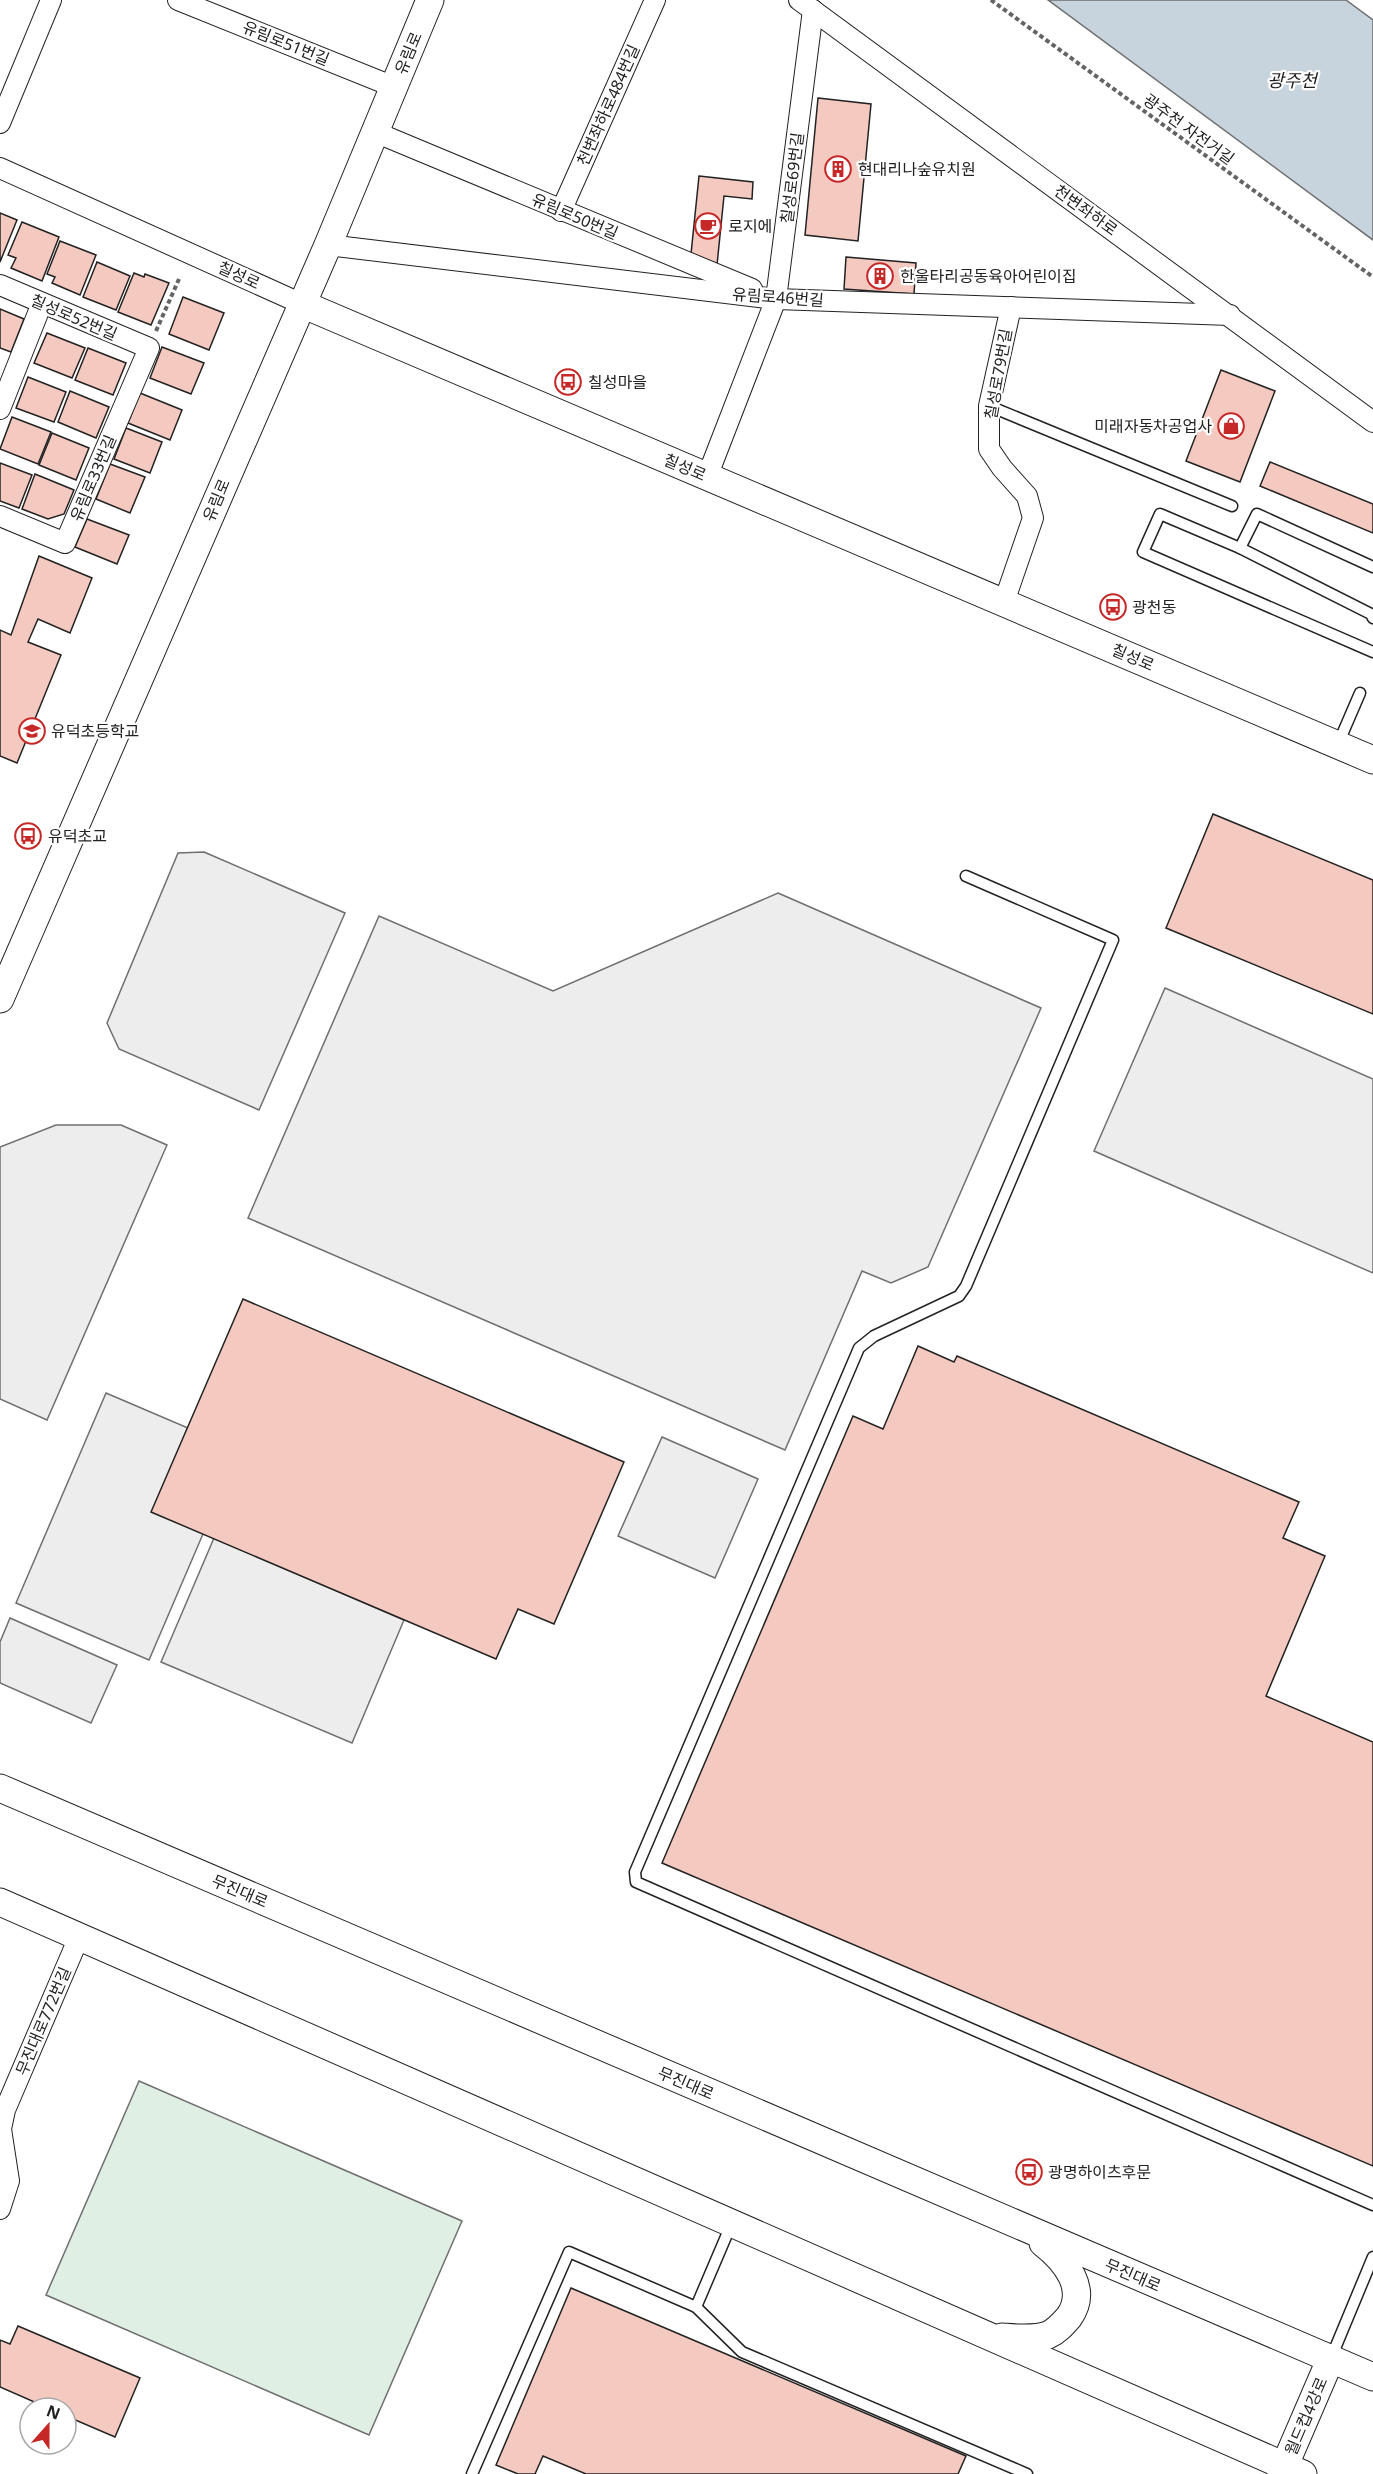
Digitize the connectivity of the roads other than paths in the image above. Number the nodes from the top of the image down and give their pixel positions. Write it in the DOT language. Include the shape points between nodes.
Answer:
graph roads {
  1 [pos="51,0"];
  2 [pos="178,0"];
  3 [pos="430,0"];
  4 [pos="655,0"];
  5 [pos="806,5"];
  6 [pos="394,87"];
  7 [pos="0,123"];
  8 [pos="375,132"];
  9 [pos="0,168"];
  10 [pos="561,210"];
  11 [pos="328,245"];
  12 [pos="0,285"];
  13 [pos="776,299"];
  14 [pos="42,303"];
  15 [pos="302,304"];
  16 [pos="1011,307"];
  17 [pos="1230,315"];
  18 [pos="149,348"];
  19 [pos="989,406"];
  20 [pos="0,408"];
  21 [pos="1373,422"];
  22 [pos="707,477"];
  23 [pos="1232,506"];
  24 [pos="0,516"];
  25 [pos="1240,548"];
  26 [pos="1373,567"];
  27 [pos="1004,602"];
  28 [pos="1373,618"];
  29 [pos="1373,652"];
  30 [pos="1360,693"];
  31 [pos="1338,744"];
  32 [pos="1373,760"];
  33 [pos="966,876"];
  34 [pos="3,986"];
  35 [pos="2,1789"];
  36 [pos="0,1902"];
  37 [pos="79,1937"];
  38 [pos="1373,2205"];
  39 [pos="0,2209"];
  40 [pos="733,2222"];
  41 [pos="1029,2231"];
  42 [pos="1373,2257"];
  43 [pos="696,2307"];
  44 [pos="989,2336"];
  45 [pos="1330,2358"];
  46 [pos="1373,2377"];
  47 [pos="1290,2471"];
  48 [pos="472,2474"];
  49 [pos="1027,2474"];
  1 -- 7 [label="street"];
  2 -- 6 [label="street, 유림로51번길"];
  3 -- 6 [label="main road, 유림로"];
  4 -- 10 [label="street, 천변좌하로484번길"];
  5 -- 13 [label="street, 칠성로69번길"];
  5 -- 17 [label="street, 천변좌하로"];
  6 -- 8 [label="main road, 유림로"];
  8 -- 10 [label="street, 유림로50번길"];
  8 -- 11 [label="main road, 유림로"];
  9 -- 15 [label="street, 칠성로"];
  10 -- 13 [label="street, 유림로50번길"];
  11 -- 13 [label="street, 유림로46번길"];
  11 -- 15 [label="main road, 유림로"];
  12 -- 14 [label="street, 칠성로52번길"];
  13 -- 16 [label="street, 유림로46번길"];
  13 -- 22 [label="street, 칠성로69번길"];
  14 -- 18 [label="street, 칠성로52번길"];
  14 -- 20 [label="street"];
  15 -- 22 [label="main road, 칠성로"];
  15 -- 34 [label="main road, 유림로"];
  16 -- 17 [label="street, 유림로46번길"];
  16 -- 19 [label="street, 칠성로79번길"];
  17 -- 21 [label="street, 천변좌하로"];
  18 -- 24 [label="street, 유림로33번길" via="65,543"];
  19 -- 23 [label="lane"];
  19 -- 27 [label="street, 칠성로79번길" via="989,449 1027,496 1033,518"];
  22 -- 27 [label="main road, 칠성로"];
  25 -- 26 [label="lane" via="1257,514"];
  25 -- 28 [label="lane"];
  25 -- 29 [label="lane" via="1160,514 1143,552"];
  27 -- 31 [label="main road, 칠성로"];
  30 -- 31 [label="lane"];
  31 -- 32 [label="main road, 칠성로"];
  33 -- 38 [label="lane" via="1113,940 966,1286 959,1296 874,1336 859,1348 636,1872 636,1882"];
  35 -- 41 [label="main road, 무진대로"];
  36 -- 37 [label="main road"];
  37 -- 39 [label="street, 무진대로772번길" via="5,2110 1,2129 9,2181"];
  37 -- 40 [label="main road"];
  40 -- 43 [label="lane"];
  40 -- 44 [label="main road"];
  41 -- 44 [label="main road" via="1064,2262 1073,2278 1077,2295 1073,2311 1047,2335"];
  41 -- 45 [label="main road, 무진대로"];
  42 -- 45 [label="lane"];
  43 -- 48 [label="lane" via="569,2252"];
  43 -- 49 [label="lane" via="742,2352"];
  44 -- 47 [label="main road"];
  45 -- 46 [label="main road, 무진대로"];
  45 -- 47 [label="main road, 월드컵4강로"];
}
